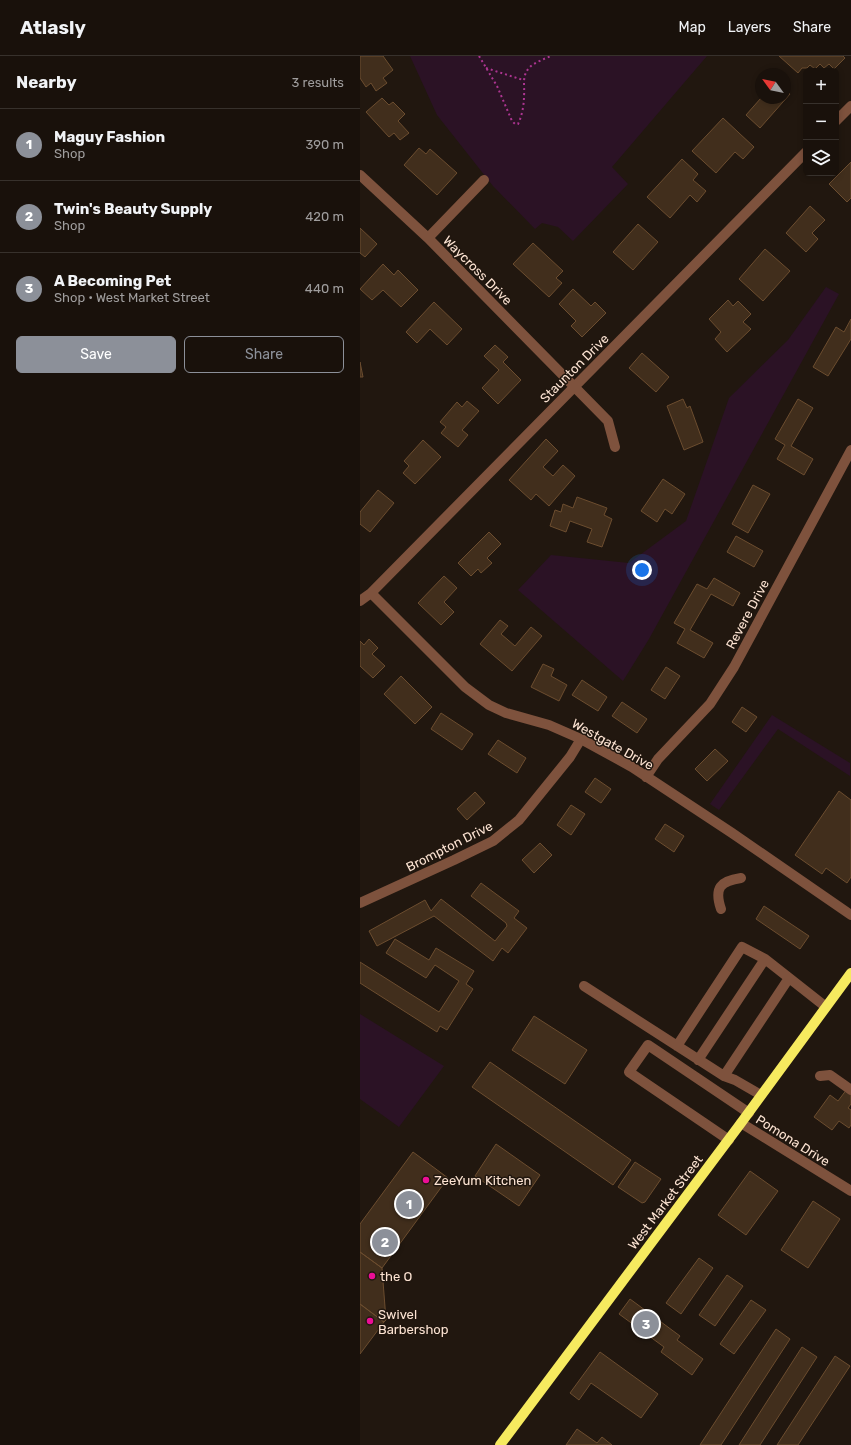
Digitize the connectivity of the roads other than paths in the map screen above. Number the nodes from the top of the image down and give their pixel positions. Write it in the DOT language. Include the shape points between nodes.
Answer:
graph roads {
  1 [pos="851,106"];
  2 [pos="839,119"];
  3 [pos="803,155"];
  4 [pos="360,175"];
  5 [pos="484,180"];
  6 [pos="428,238"];
  7 [pos="574,386"];
  8 [pos="615,447"];
  9 [pos="851,450"];
  10 [pos="371,593"];
  11 [pos="360,602"];
  12 [pos="582,739"];
  13 [pos="646,776"];
  14 [pos="741,878"];
  15 [pos="360,903"];
  16 [pos="721,909"];
  17 [pos="851,915"];
  18 [pos="765,959"];
  19 [pos="851,973"];
  20 [pos="789,978"];
  21 [pos="584,986"];
  22 [pos="826,1007"];
  23 [pos="677,1046"];
  24 [pos="698,1060"];
  25 [pos="724,1076"];
  26 [pos="820,1076"];
  27 [pos="851,1090"];
  28 [pos="761,1095"];
  29 [pos="749,1112"];
  30 [pos="741,1122"];
  31 [pos="728,1140"];
  32 [pos="851,1191"];
  33 [pos="500,1445"];
  1 -- 2 [label="street"];
  3 -- 7 [label="street, Staunton Drive"];
  4 -- 6 [label="street, Waycross Drive"];
  5 -- 6 [label="street"];
  6 -- 7 [label="street, Waycross Drive"];
  7 -- 8 [label="street, Waycross Drive" via="608,421"];
  7 -- 10 [label="street, Staunton Drive"];
  9 -- 13 [label="street, Revere Drive" via="734,668 710,704 658,759"];
  10 -- 11 [label="street, Staunton Drive"];
  10 -- 12 [label="street, Westgate Drive" via="465,687 489,705"];
  12 -- 13 [label="street, Westgate Drive"];
  12 -- 15 [label="street, Brompton Drive" via="519,820 493,841"];
  13 -- 17 [label="street, Westgate Drive"];
  14 -- 16 [label="street" via="731,880 720,887 717,892"];
  18 -- 20 [label="street"];
  18 -- 23 [label="street" via="742,947"];
  18 -- 24 [label="street"];
  19 -- 22 [label="main road, West Market Street"];
  20 -- 22 [label="street"];
  20 -- 25 [label="street"];
  21 -- 23 [label="street"];
  22 -- 28 [label="main road, West Market Street"];
  23 -- 24 [label="street"];
  24 -- 25 [label="street"];
  25 -- 28 [label="street"];
  26 -- 27 [label="street" via="830,1074"];
  28 -- 29 [label="main road, West Market Street"];
  29 -- 30 [label="main road, West Market Street"];
  29 -- 31 [label="street" via="648,1045 629,1072"];
  30 -- 31 [label="main road, West Market Street"];
  30 -- 32 [label="street, Pomona Drive"];
  31 -- 33 [label="main road, West Market Street"];
}
